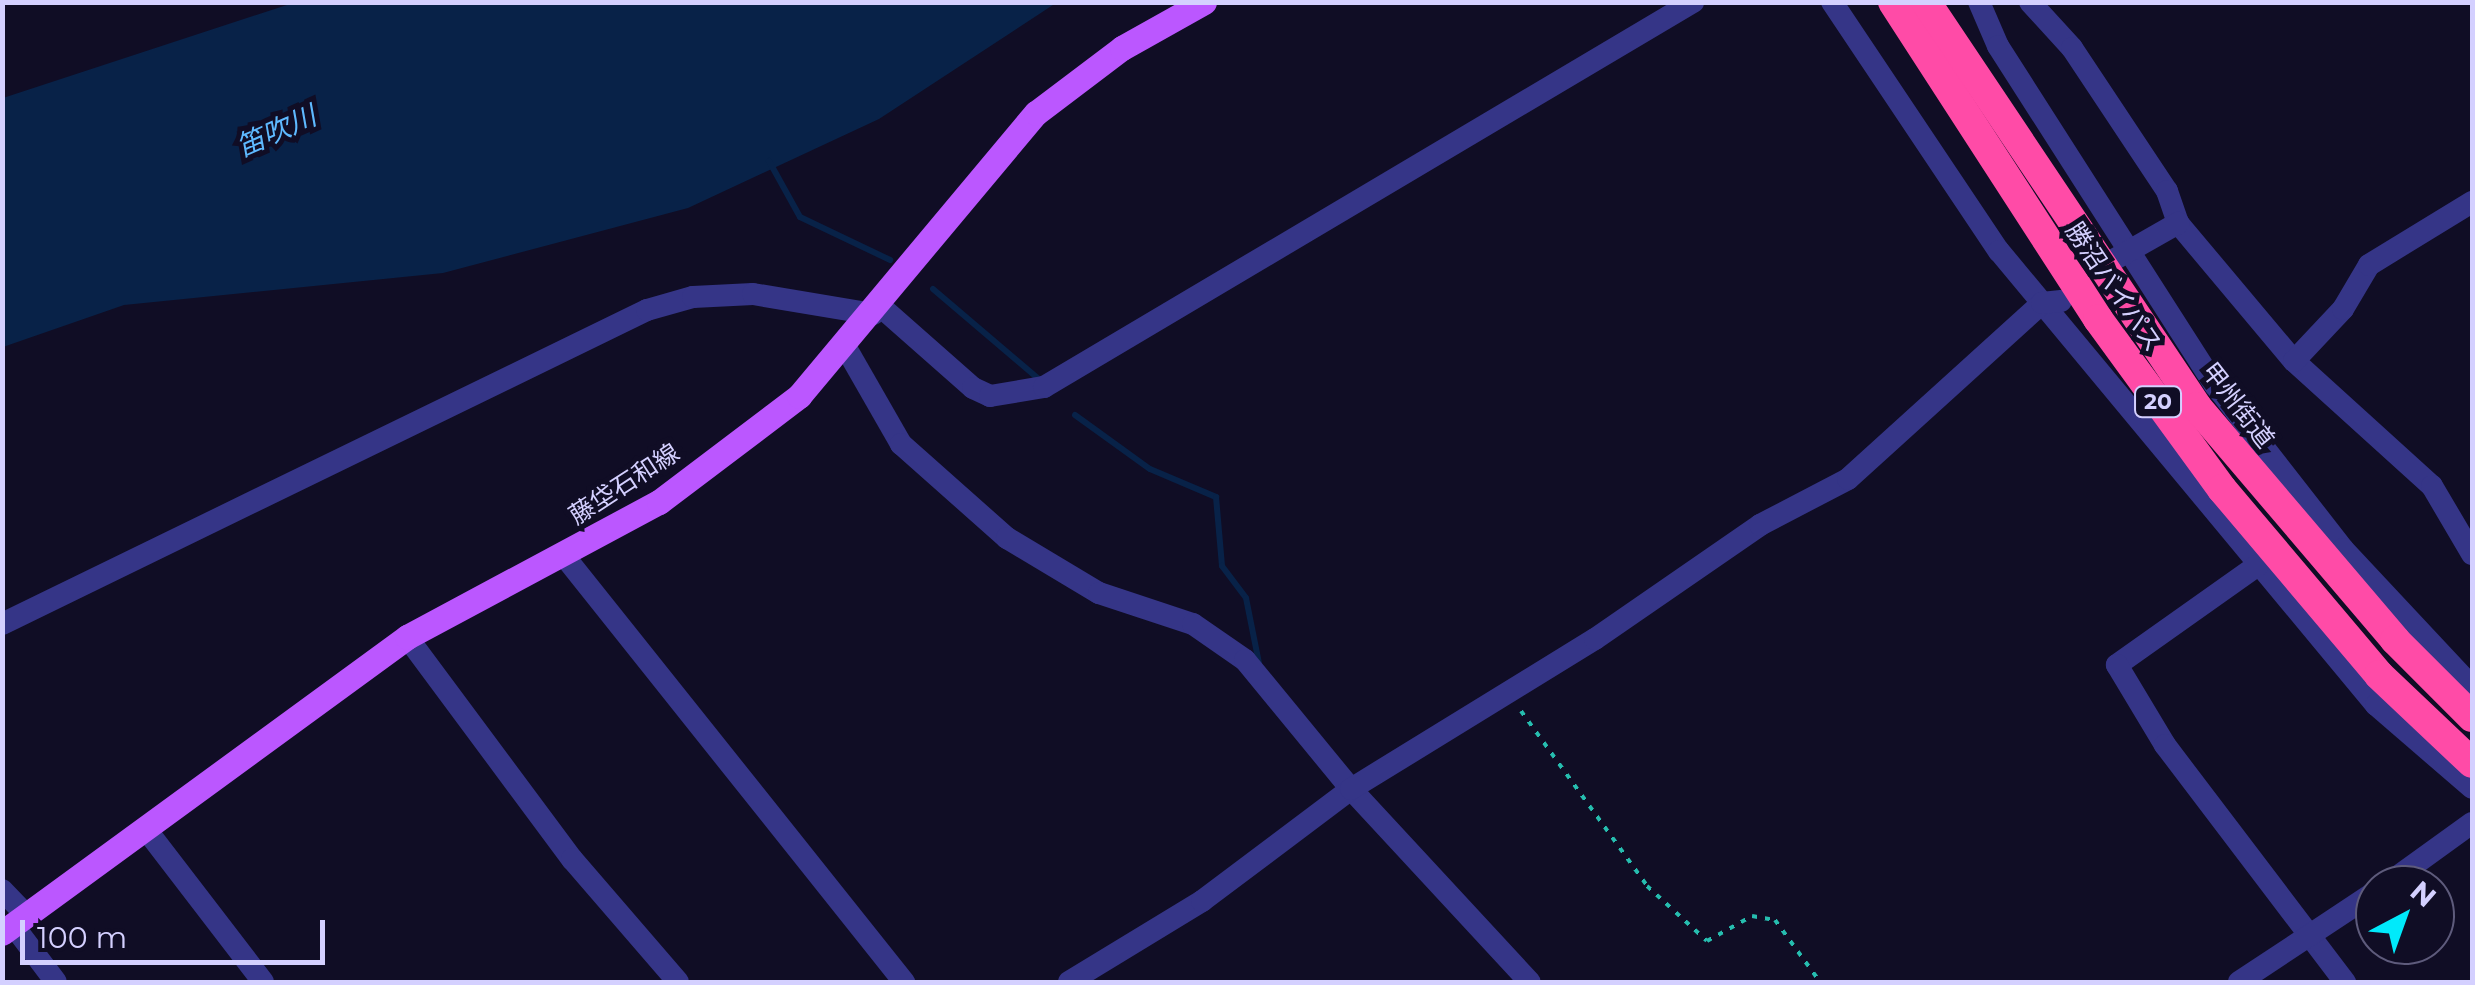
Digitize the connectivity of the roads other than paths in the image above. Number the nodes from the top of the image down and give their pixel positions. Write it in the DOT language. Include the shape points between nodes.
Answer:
graph roads {
  1 [pos="1204,2"];
  2 [pos="1693,2"];
  3 [pos="1832,2"];
  4 [pos="1893,2"];
  5 [pos="1926,2"];
  6 [pos="1979,2"];
  7 [pos="2030,2"];
  8 [pos="2472,202"];
  9 [pos="2178,223"];
  10 [pos="2124,255"];
  11 [pos="2051,302"];
  12 [pos="878,308"];
  13 [pos="846,348"];
  14 [pos="2294,361"];
  15 [pos="2464,512"];
  16 [pos="2472,554"];
  17 [pos="566,556"];
  18 [pos="2258,566"];
  19 [pos="2,624"];
  20 [pos="407,637"];
  21 [pos="2472,688"];
  22 [pos="2472,717"];
  23 [pos="2472,763"];
  24 [pos="2472,788"];
  25 [pos="1351,790"];
  26 [pos="2472,823"];
  27 [pos="145,828"];
  28 [pos="2414,865"];
  29 [pos="2,890"];
  30 [pos="2355,904"];
  31 [pos="14,924"];
  32 [pos="2310,932"];
  33 [pos="56,982"];
  34 [pos="263,982"];
  35 [pos="678,982"];
  36 [pos="904,982"];
  37 [pos="1069,982"];
  38 [pos="1530,982"];
  39 [pos="2239,982"];
  40 [pos="2345,982"];
  1 -- 12 [label="main road, 藤垈石和線" via="1080,76 1036,113"];
  2 -- 12 [label="street" via="1044,387 990,396 973,388"];
  3 -- 11 [label="street" via="1999,251"];
  4 -- 23 [label="highway, 勝沼バイパス / 20" via="2098,319 2222,489 2379,675"];
  5 -- 22 [label="highway, 甲州街道 / 20" via="2198,408 2395,640"];
  6 -- 10 [label="street" via="1998,46"];
  7 -- 9 [label="street" via="2093,80 2167,191"];
  8 -- 14 [label="street" via="2369,264 2343,309"];
  9 -- 10 [label="street"];
  9 -- 14 [label="street"];
  10 -- 21 [label="street" via="2342,549"];
  11 -- 18 [label="street"];
  11 -- 25 [label="street" via="1848,479 1760,525"];
  12 -- 13 [label="main road, 藤垈石和線"];
  12 -- 19 [label="street" via="753,294 693,297 647,310"];
  13 -- 17 [label="main road, 藤垈石和線" via="799,396 659,502"];
  13 -- 25 [label="street" via="901,444 956,497 1007,538 1098,593 1193,624 1245,660"];
  14 -- 15 [label="street"];
  15 -- 16 [label="street"];
  17 -- 20 [label="main road, 藤垈石和線"];
  17 -- 36 [label="street"];
  18 -- 24 [label="street" via="2376,705"];
  18 -- 32 [label="street" via="2117,665 2165,745"];
  20 -- 27 [label="main road, 藤垈石和線"];
  20 -- 35 [label="street" via="572,858"];
  25 -- 37 [label="street" via="1202,901"];
  25 -- 38 [label="street"];
  26 -- 28 [label="street"];
  27 -- 31 [label="main road, 藤垈石和線"];
  27 -- 34 [label="street"];
  29 -- 31 [label="street"];
  30 -- 32 [label="street"];
  31 -- 33 [label="street"];
  32 -- 39 [label="street"];
  32 -- 40 [label="street"];
}
